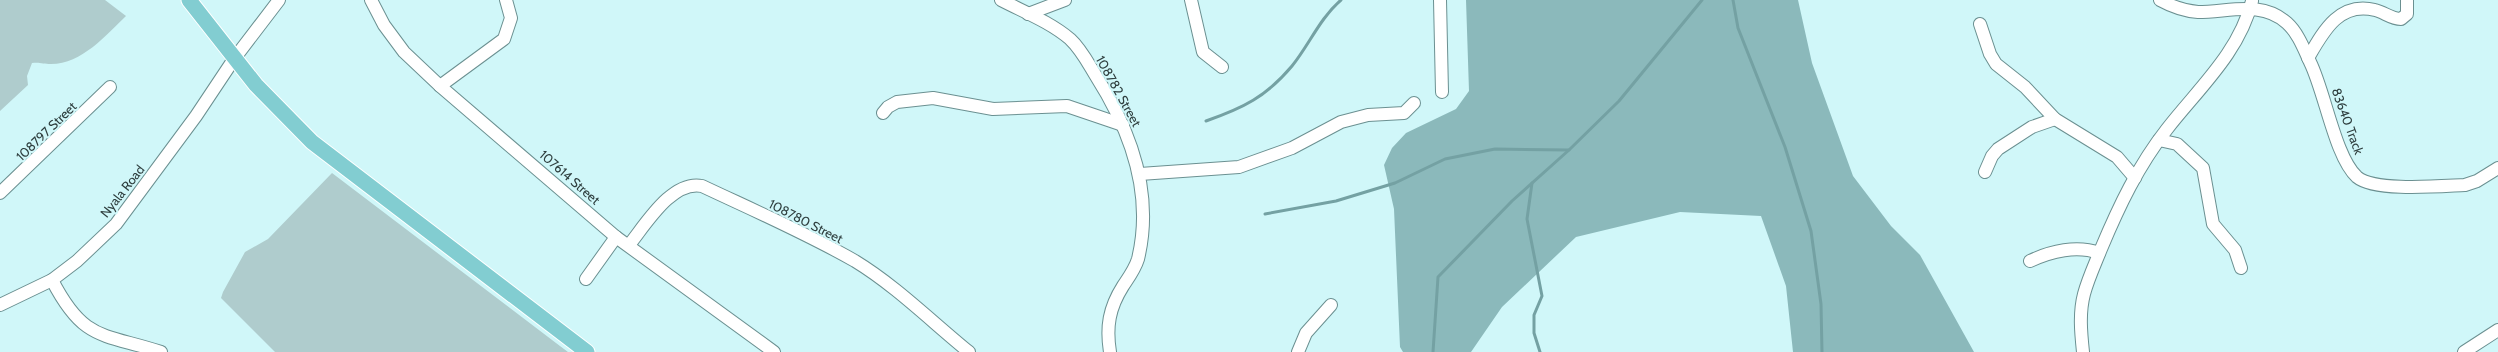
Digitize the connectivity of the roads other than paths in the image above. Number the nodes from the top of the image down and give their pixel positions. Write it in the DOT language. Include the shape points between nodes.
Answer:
graph roads {
  1 [pos="189,0"];
  2 [pos="280,0"];
  3 [pos="371,0"];
  4 [pos="506,0"];
  5 [pos="1001,0"];
  6 [pos="1065,0"];
  7 [pos="1191,0"];
  8 [pos="1440,0"];
  9 [pos="2160,0"];
  10 [pos="2407,0"];
  11 [pos="2252,4"];
  12 [pos="1028,14"];
  13 [pos="1980,24"];
  14 [pos="2308,58"];
  15 [pos="234,59"];
  16 [pos="1222,67"];
  17 [pos="440,86"];
  18 [pos="110,87"];
  19 [pos="1442,92"];
  20 [pos="1414,103"];
  21 [pos="883,113"];
  22 [pos="2056,119"];
  23 [pos="1123,125"];
  24 [pos="2159,140"];
  25 [pos="2498,168"];
  26 [pos="1985,172"];
  27 [pos="1140,174"];
  28 [pos="2135,178"];
  29 [pos="0,193"];
  30 [pos="616,237"];
  31 [pos="629,245"];
  32 [pos="2099,253"];
  33 [pos="2030,261"];
  34 [pos="2241,268"];
  35 [pos="586,279"];
  36 [pos="52,280"];
  37 [pos="0,305"];
  38 [pos="1331,305"];
  39 [pos="2498,330"];
  40 [pos="161,352"];
  41 [pos="587,352"];
  42 [pos="774,352"];
  43 [pos="969,352"];
  44 [pos="1110,352"];
  45 [pos="1298,352"];
  46 [pos="2083,352"];
  47 [pos="2464,352"];
  1 -- 15 [label="main road"];
  2 -- 15 [label="street, Nyala Road"];
  3 -- 17 [label="street, 107614 Street" via="384,25 404,52"];
  4 -- 17 [label="street" via="511,18 504,40"];
  5 -- 12 [label="street, 108782 Street"];
  6 -- 12 [label="street"];
  7 -- 16 [label="street" via="1203,52"];
  8 -- 19 [label="street"];
  9 -- 11 [label="street, 83640 Track" via="2197,12"];
  10 -- 14 [label="street" via="2407,14 2401,19 2372,9 2343,13 2330,23"];
  11 -- 14 [label="street, 83640 Track" via="2288,23"];
  11 -- 24 [label="street" via="2230,50 2211,78"];
  12 -- 23 [label="street, 108782 Street" via="1069,38 1079,49"];
  13 -- 22 [label="street" via="1993,60 2025,87"];
  14 -- 25 [label="street, 83640 Track" via="2324,96 2342,153 2357,176 2364,181 2386,186 2465,185"];
  15 -- 36 [label="street, Nyala Road" via="196,116 116,224 83,256"];
  15 -- 41 [label="main road" via="273,105 312,142"];
  17 -- 30 [label="street, 107614 Street"];
  18 -- 29 [label="street, 108797 Street"];
  20 -- 27 [label="street" via="1404,113 1368,115 1341,122 1292,148 1238,167"];
  21 -- 23 [label="street" via="897,102 933,98 993,109 1067,106"];
  22 -- 26 [label="street" via="2032,127 2002,146 1992,156"];
  22 -- 28 [label="street" via="2117,157"];
  23 -- 27 [label="street, 108782 Street"];
  24 -- 28 [label="street"];
  24 -- 34 [label="street" via="2177,144 2203,168 2213,224 2224,240 2233,247"];
  27 -- 44 [label="street, 108782 Street" via="1142,190 1139,252 1135,268 1110,312 1107,335"];
  28 -- 32 [label="street" via="2123,197"];
  30 -- 31 [label="street, 107614 Street"];
  30 -- 35 [label="street"];
  31 -- 42 [label="street, 107614 Street"];
  31 -- 43 [label="street, 108780 Street" via="676,191 687,186 702,186 792,228 855,262 880,279"];
  32 -- 33 [label="street" via="2080,248 2052,253"];
  32 -- 46 [label="street" via="2084,295 2081,322"];
  36 -- 37 [label="street, Nyala Road"];
  36 -- 40 [label="street" via="74,314 97,334"];
  38 -- 45 [label="street" via="1306,333"];
  39 -- 47 [label="street"];
}
